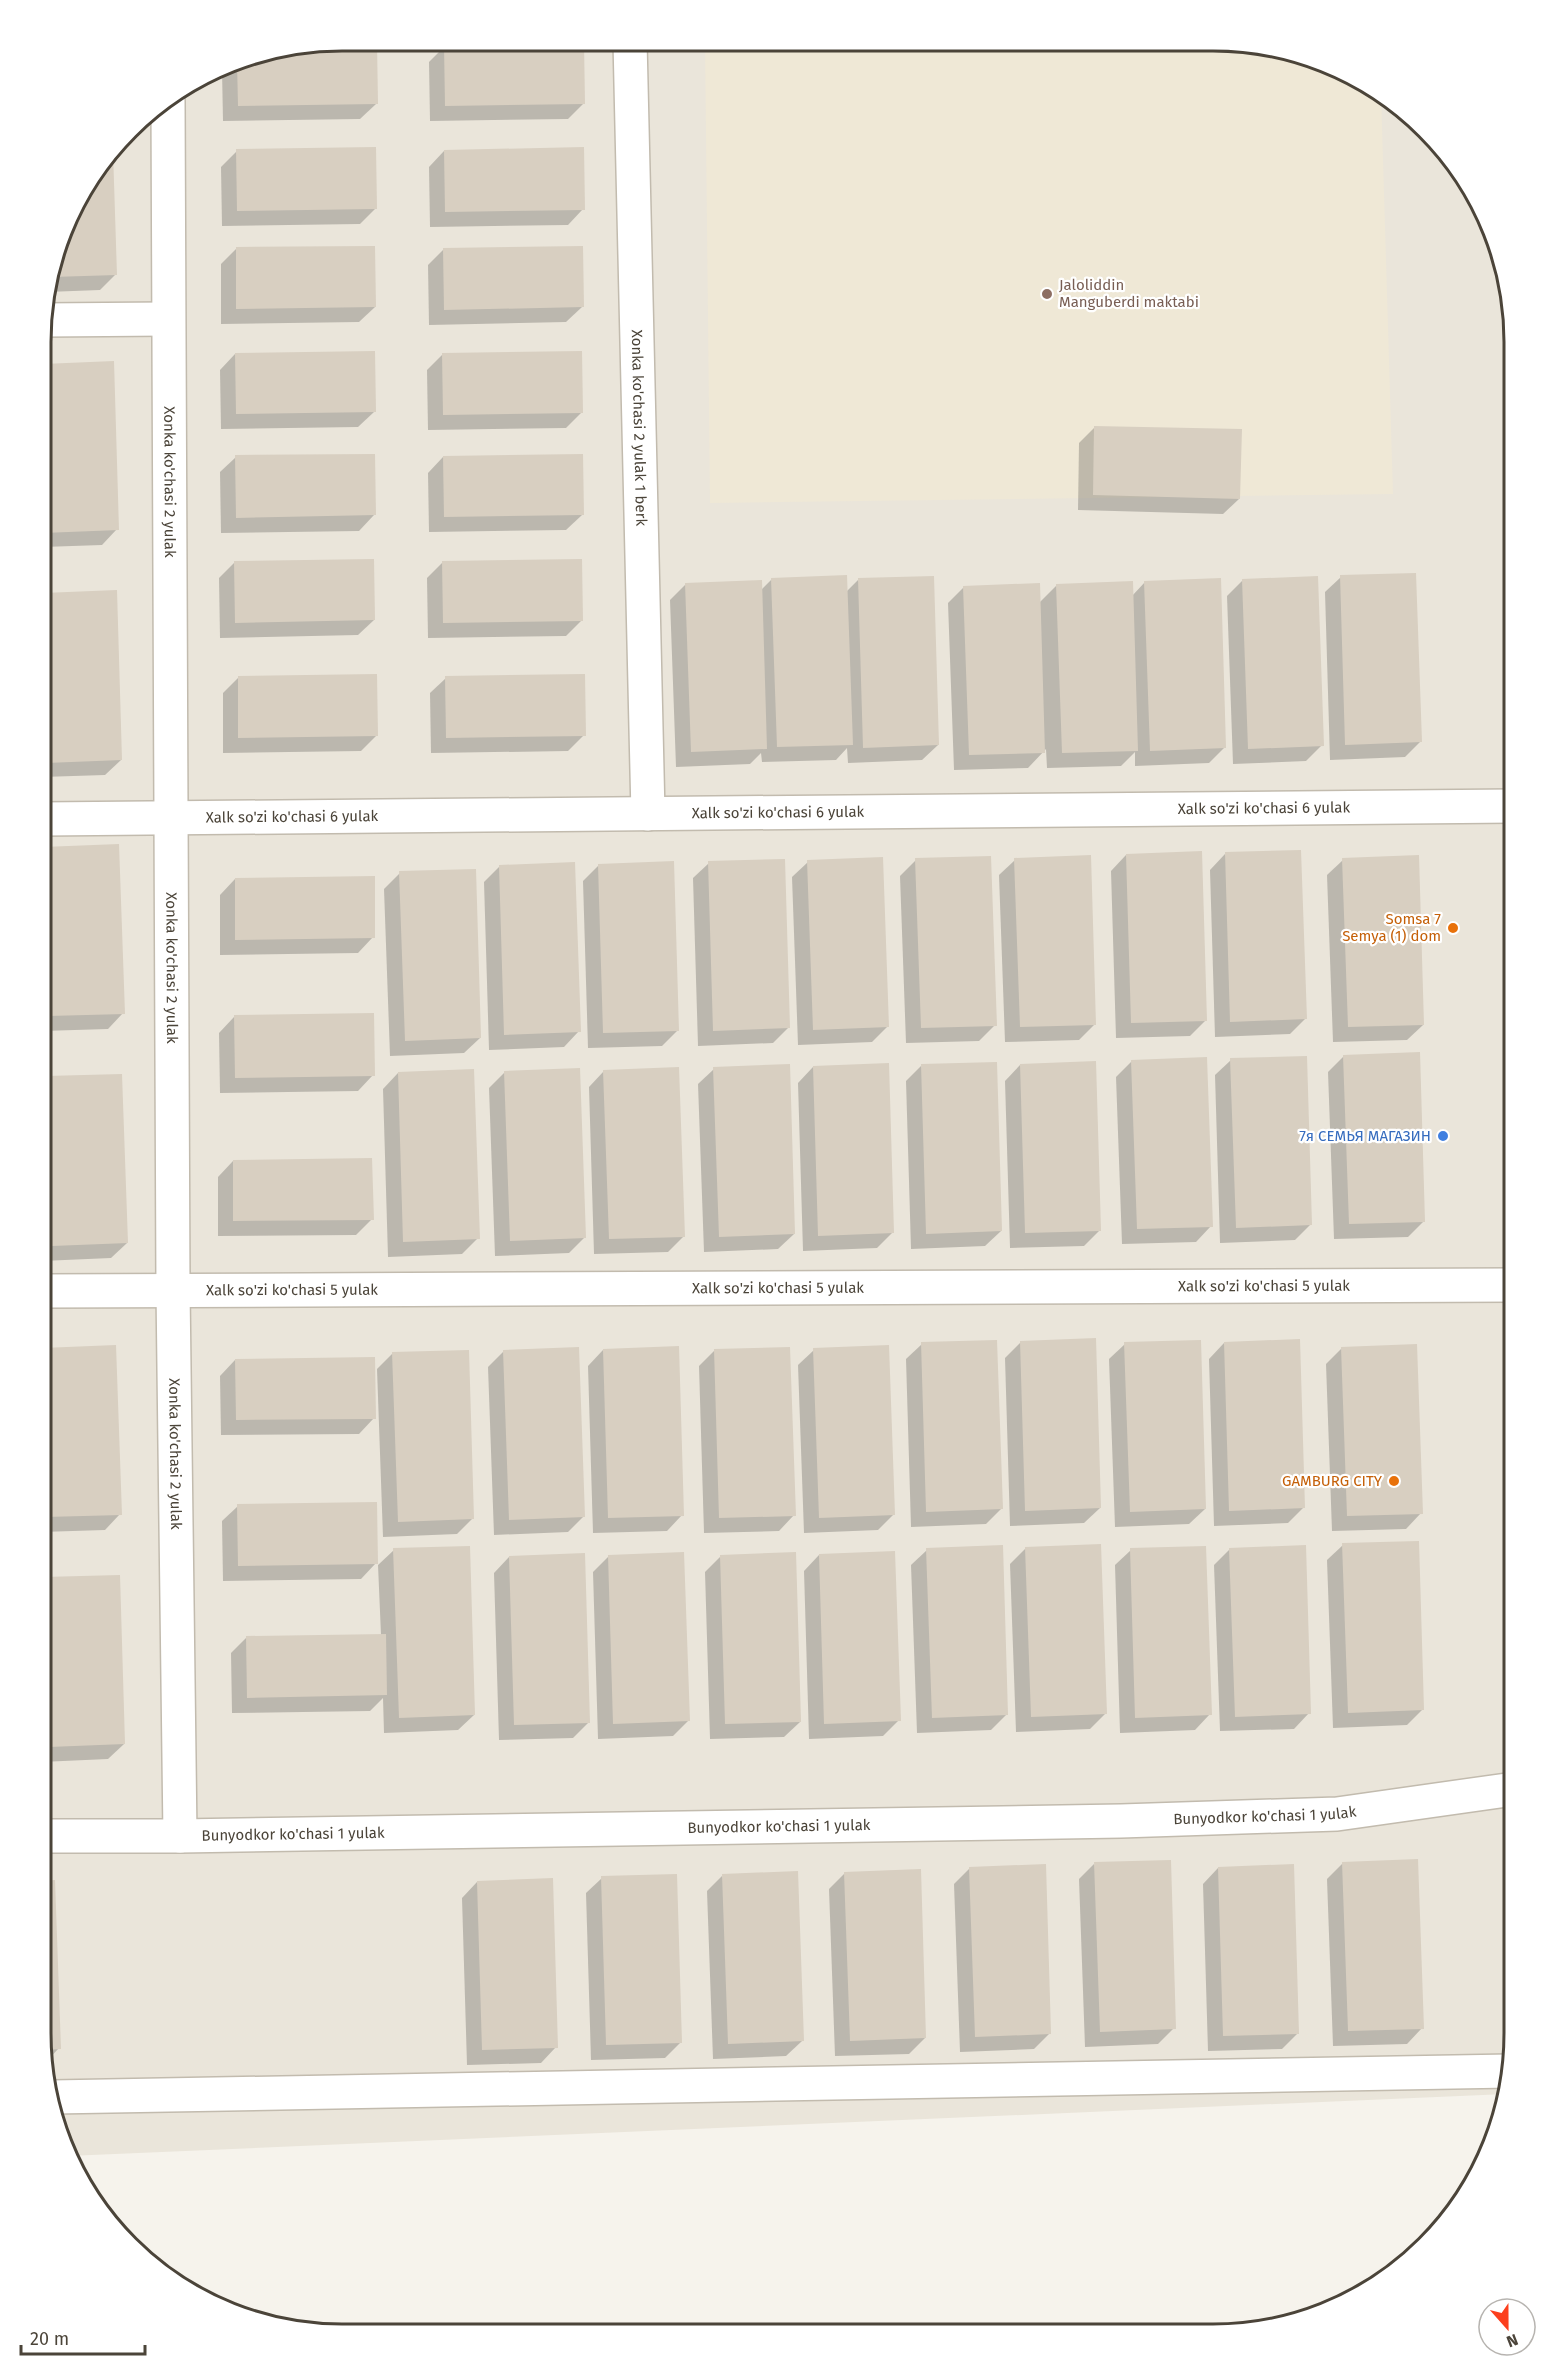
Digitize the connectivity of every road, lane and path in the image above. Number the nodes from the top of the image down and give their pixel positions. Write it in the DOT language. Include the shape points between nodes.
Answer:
graph roads {
  1 [pos="630,51"];
  2 [pos="168,109"];
  3 [pos="168,319"];
  4 [pos="52,320"];
  5 [pos="1504,806"];
  6 [pos="648,814"];
  7 [pos="51,819"];
  8 [pos="171,819"];
  9 [pos="1504,1285"];
  10 [pos="173,1290"];
  11 [pos="51,1292"];
  12 [pos="1504,1790"];
  13 [pos="51,1836"];
  14 [pos="180,1836"];
  15 [pos="1502,2071"];
  16 [pos="58,2097"];
  1 -- 6 [label="street, Xonka ko'chasi 2 yulak 1 berk"];
  2 -- 3 [label="street, Xonka ko'chasi 2 yulak"];
  3 -- 4 [label="street"];
  3 -- 8 [label="street, Xonka ko'chasi 2 yulak"];
  5 -- 6 [label="street, Xalk so'zi ko'chasi 6 yulak"];
  6 -- 8 [label="street, Xalk so'zi ko'chasi 6 yulak"];
  7 -- 8 [label="street, Xalk so'zi ko'chasi 6 yulak"];
  8 -- 10 [label="street, Xonka ko'chasi 2 yulak"];
  9 -- 10 [label="street, Xalk so'zi ko'chasi 5 yulak"];
  10 -- 11 [label="street, Xalk so'zi ko'chasi 5 yulak"];
  10 -- 14 [label="street, Xonka ko'chasi 2 yulak"];
  12 -- 14 [label="street, Bunyodkor ko'chasi 1 yulak" via="1337,1814"];
  13 -- 14 [label="street, Bunyodkor ko'chasi 1 yulak"];
  15 -- 16 [label="street"];
}
